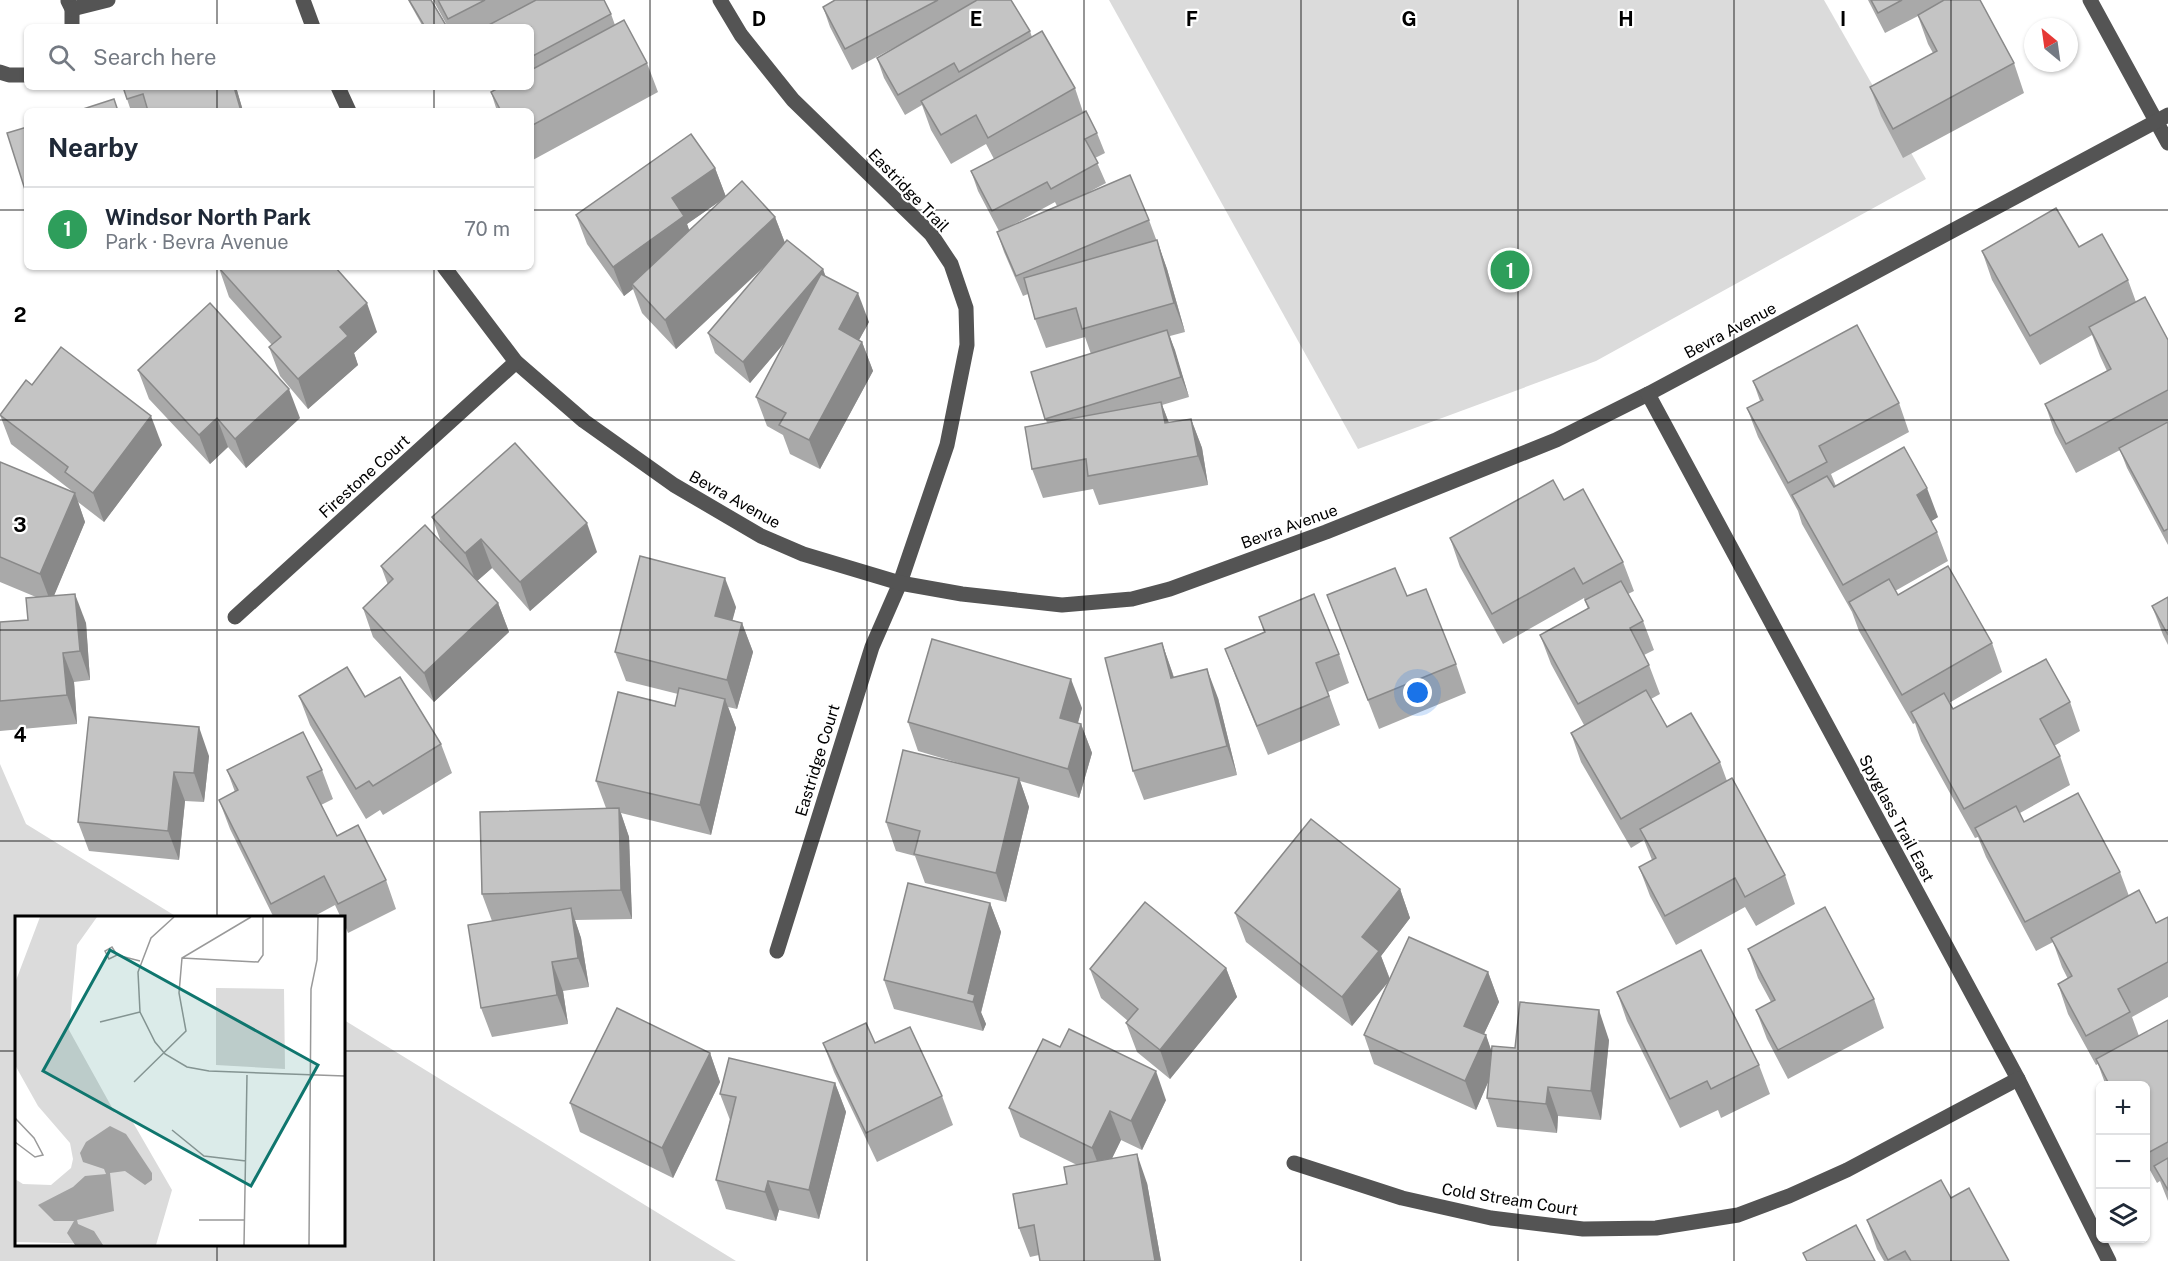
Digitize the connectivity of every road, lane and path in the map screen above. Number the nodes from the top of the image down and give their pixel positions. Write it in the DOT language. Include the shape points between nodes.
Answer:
graph roads {
  1 [pos="108,0"];
  2 [pos="303,0"];
  3 [pos="720,0"];
  4 [pos="2090,0"];
  5 [pos="70,4"];
  6 [pos="72,24"];
  7 [pos="312,24"];
  8 [pos="0,72"];
  9 [pos="24,75"];
  10 [pos="339,90"];
  11 [pos="348,108"];
  12 [pos="2162,118"];
  13 [pos="2168,143"];
  14 [pos="446,270"];
  15 [pos="516,362"];
  16 [pos="1648,394"];
  17 [pos="900,583"];
  18 [pos="235,617"];
  19 [pos="777,951"];
  20 [pos="2018,1079"];
  21 [pos="1294,1163"];
  22 [pos="2109,1261"];
  1 -- 5 [label="street"];
  2 -- 7 [label="street"];
  3 -- 17 [label="street, Eastridge Trail" via="741,35 793,99 932,234 951,264 966,308 967,345 947,445"];
  4 -- 12 [label="street"];
  5 -- 6 [label="street"];
  8 -- 9 [label="street"];
  10 -- 11 [label="street"];
  12 -- 13 [label="street"];
  12 -- 16 [label="street, Bevra Avenue"];
  14 -- 15 [label="street, Bevra Avenue"];
  15 -- 17 [label="street, Bevra Avenue" via="602,434 674,485 761,536 803,554"];
  15 -- 18 [label="street, Firestone Court"];
  16 -- 17 [label="street, Bevra Avenue" via="1556,440 1326,532 1132,599 1062,605"];
  16 -- 20 [label="street, Spyglass Trail East"];
  17 -- 19 [label="street, Eastridge Court" via="872,647"];
  20 -- 21 [label="street, Cold Stream Court" via="1790,1196 1738,1215 1656,1228 1583,1229 1491,1218 1402,1198"];
  20 -- 22 [label="street, Spyglass Trail East"];
}
